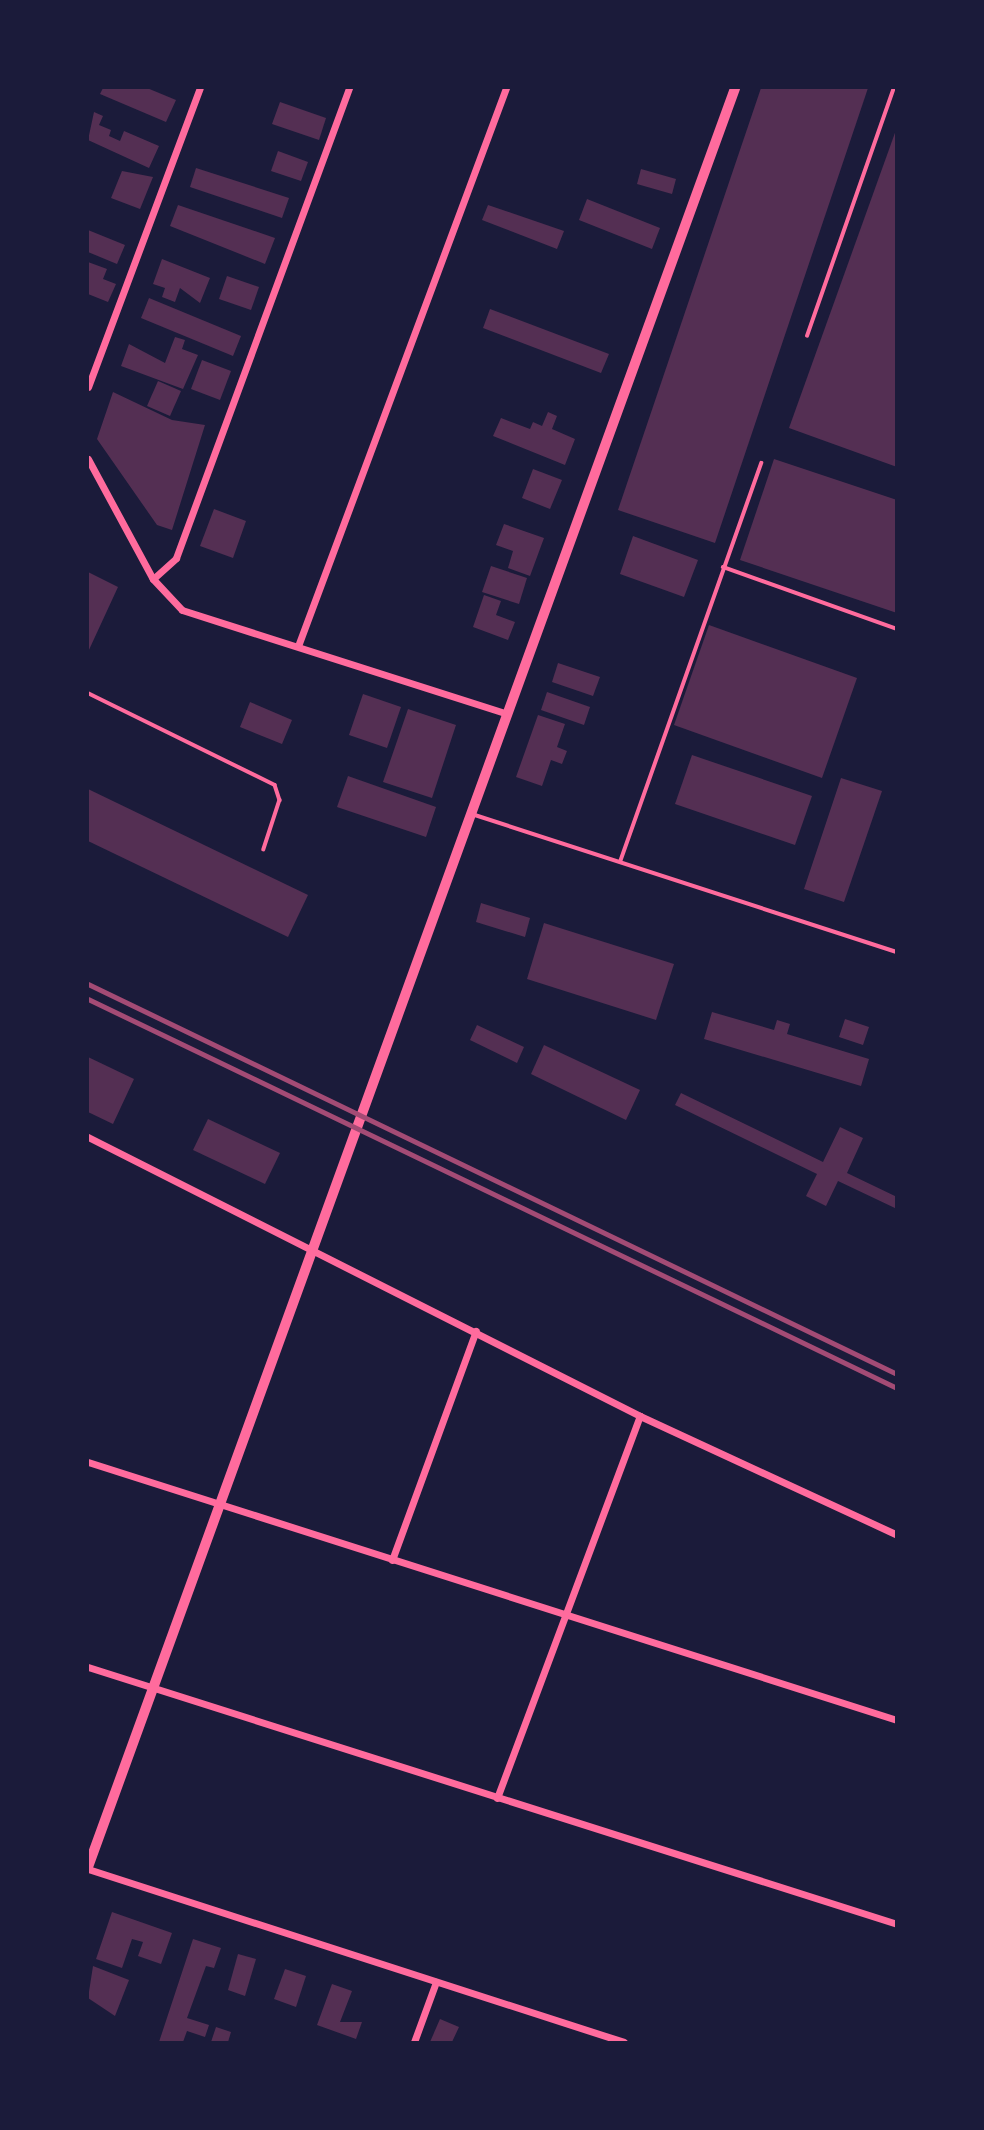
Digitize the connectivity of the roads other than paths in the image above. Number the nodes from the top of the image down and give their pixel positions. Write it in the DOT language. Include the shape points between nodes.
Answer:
graph roads {
  1 [pos="200,88"];
  2 [pos="349,88"];
  3 [pos="506,88"];
  4 [pos="736,88"];
  5 [pos="894,88"];
  6 [pos="807,335"];
  7 [pos="88,387"];
  8 [pos="88,459"];
  9 [pos="761,463"];
  10 [pos="723,566"];
  11 [pos="153,579"];
  12 [pos="897,629"];
  13 [pos="298,646"];
  14 [pos="88,693"];
  15 [pos="504,713"];
  16 [pos="470,814"];
  17 [pos="264,849"];
  18 [pos="620,862"];
  19 [pos="897,952"];
  20 [pos="88,1137"];
  21 [pos="310,1248"];
  22 [pos="476,1331"];
  23 [pos="640,1416"];
  24 [pos="88,1462"];
  25 [pos="219,1503"];
  26 [pos="897,1535"];
  27 [pos="392,1560"];
  28 [pos="566,1616"];
  29 [pos="88,1667"];
  30 [pos="152,1685"];
  31 [pos="897,1720"];
  32 [pos="497,1798"];
  33 [pos="88,1868"];
  34 [pos="897,1924"];
  35 [pos="436,1982"];
  36 [pos="414,2042"];
  37 [pos="624,2042"];
  1 -- 7 [label="street"];
  2 -- 11 [label="street" via="176,558"];
  3 -- 13 [label="street"];
  4 -- 15 [label="street"];
  5 -- 6 [label="lane"];
  8 -- 11 [label="street"];
  9 -- 10 [label="lane"];
  10 -- 12 [label="lane"];
  10 -- 18 [label="lane"];
  11 -- 13 [label="street" via="182,610"];
  13 -- 15 [label="street"];
  14 -- 17 [label="lane" via="275,785 280,800"];
  15 -- 16 [label="street"];
  16 -- 18 [label="lane"];
  16 -- 21 [label="street"];
  18 -- 19 [label="lane"];
  20 -- 21 [label="street"];
  21 -- 22 [label="street"];
  21 -- 25 [label="street"];
  22 -- 23 [label="street"];
  22 -- 27 [label="street"];
  23 -- 26 [label="street"];
  23 -- 28 [label="street"];
  24 -- 25 [label="street"];
  25 -- 27 [label="street"];
  25 -- 30 [label="street"];
  27 -- 28 [label="street"];
  28 -- 31 [label="street"];
  28 -- 32 [label="street"];
  29 -- 30 [label="street"];
  30 -- 32 [label="street"];
  30 -- 33 [label="street"];
  32 -- 34 [label="street"];
  33 -- 35 [label="street"];
  35 -- 36 [label="street"];
  35 -- 37 [label="street"];
}
